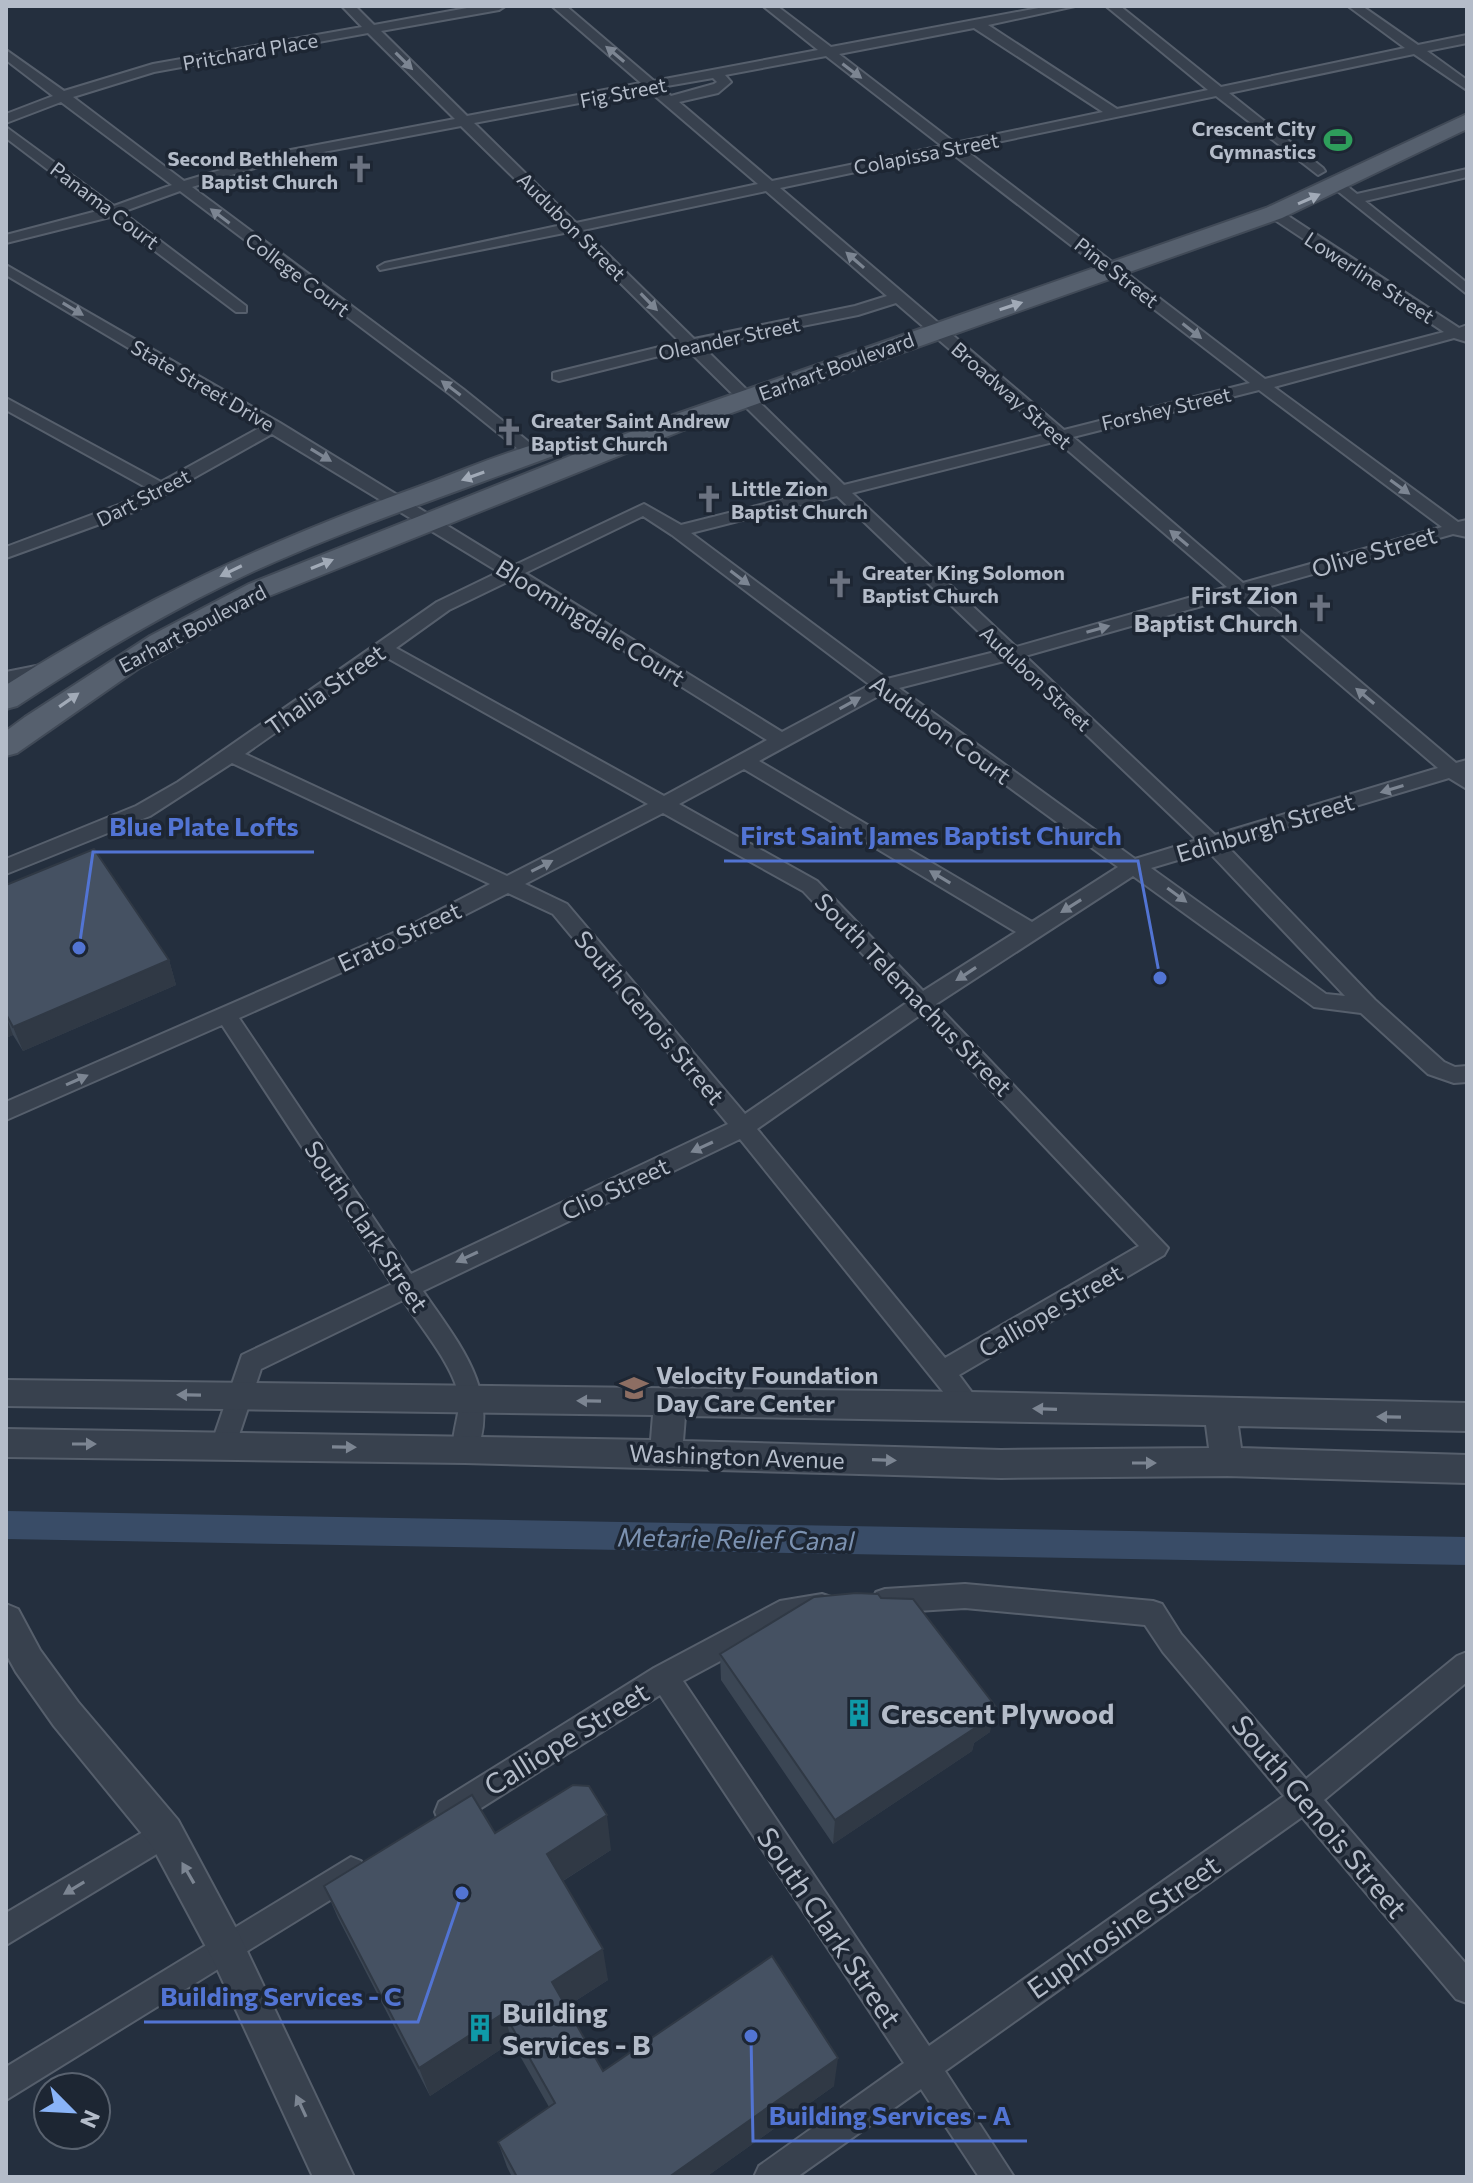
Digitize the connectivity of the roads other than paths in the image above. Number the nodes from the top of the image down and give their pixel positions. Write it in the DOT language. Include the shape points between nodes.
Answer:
graph roads {
  1 [pos="348,6"];
  2 [pos="499,6"];
  3 [pos="558,6"];
  4 [pos="769,6"];
  5 [pos="1069,6"];
  6 [pos="1112,6"];
  7 [pos="1354,6"];
  8 [pos="977,24"];
  9 [pos="372,29"];
  10 [pos="1467,39"];
  11 [pos="1416,49"];
  12 [pos="826,52"];
  13 [pos="6,54"];
  14 [pos="717,74"];
  15 [pos="653,86"];
  16 [pos="1467,86"];
  17 [pos="1220,92"];
  18 [pos="60,96"];
  19 [pos="1467,96"];
  20 [pos="669,100"];
  21 [pos="1116,114"];
  22 [pos="6,119"];
  23 [pos="1467,121"];
  24 [pos="466,122"];
  25 [pos="6,131"];
  26 [pos="955,148"];
  27 [pos="1467,173"];
  28 [pos="178,185"];
  29 [pos="768,185"];
  30 [pos="1337,185"];
  31 [pos="111,209"];
  32 [pos="1274,213"];
  33 [pos="575,227"];
  34 [pos="6,239"];
  35 [pos="1105,262"];
  36 [pos="385,267"];
  37 [pos="6,269"];
  38 [pos="1467,290"];
  39 [pos="898,297"];
  40 [pos="241,309"];
  41 [pos="928,322"];
  42 [pos="1463,334"];
  43 [pos="690,344"];
  44 [pos="559,376"];
  45 [pos="1262,385"];
  46 [pos="738,389"];
  47 [pos="6,403"];
  48 [pos="274,426"];
  49 [pos="1057,434"];
  50 [pos="534,454"];
  51 [pos="162,489"];
  52 [pos="839,489"];
  53 [pos="400,503"];
  54 [pos="644,509"];
  55 [pos="440,529"];
  56 [pos="1463,530"];
  57 [pos="678,531"];
  58 [pos="6,553"];
  59 [pos="511,572"];
  60 [pos="1239,589"];
  61 [pos="383,648"];
  62 [pos="1010,654"];
  63 [pos="52,668"];
  64 [pos="6,678"];
  65 [pos="882,686"];
  66 [pos="6,699"];
  67 [pos="782,741"];
  68 [pos="6,746"];
  69 [pos="231,755"];
  70 [pos="745,761"];
  71 [pos="1462,773"];
  72 [pos="664,804"];
  73 [pos="1213,844"];
  74 [pos="1134,866"];
  75 [pos="6,867"];
  76 [pos="506,884"];
  77 [pos="1031,931"];
  78 [pos="923,1002"];
  79 [pos="1367,1006"];
  80 [pos="226,1015"];
  81 [pos="1460,1075"];
  82 [pos="6,1111"];
  83 [pos="743,1127"];
  84 [pos="1156,1248"];
  85 [pos="407,1285"];
  86 [pos="944,1371"];
  87 [pos="6,1393"];
  88 [pos="240,1396"];
  89 [pos="472,1399"];
  90 [pos="670,1402"];
  91 [pos="970,1406"];
  92 [pos="1221,1414"];
  93 [pos="1467,1417"];
  94 [pos="6,1443"];
  95 [pos="224,1445"];
  96 [pos="465,1449"];
  97 [pos="666,1454"];
  98 [pos="1227,1462"];
  99 [pos="1467,1469"];
  100 [pos="6,1620"];
  101 [pos="1172,1643"];
  102 [pos="17,1660"];
  103 [pos="1467,1665"];
  104 [pos="664,1677"];
  105 [pos="1305,1798"];
  106 [pos="426,1825"];
  107 [pos="165,1833"];
  108 [pos="373,1858"];
  109 [pos="6,1930"];
  110 [pos="226,1947"];
  111 [pos="1467,1988"];
  112 [pos="924,2067"];
  113 [pos="6,2085"];
  114 [pos="334,2177"];
  115 [pos="770,2177"];
  116 [pos="998,2177"];
  1 -- 9 [label="street, Audubon Street"];
  2 -- 9 [label="street, Pritchard Place"];
  15 -- 3 [label="street, Broadway Street, one-way"];
  4 -- 12 [label="street, Pine Street"];
  5 -- 8 [label="street, Fig Street"];
  6 -- 17 [label="street"];
  7 -- 11 [label="street"];
  8 -- 12 [label="street, Fig Street"];
  8 -- 21 [label="street"];
  9 -- 18 [label="street, Pritchard Place" via="153,68"];
  9 -- 24 [label="street, Audubon Street, one-way"];
  10 -- 11 [label="street, Colapissa Street"];
  11 -- 16 [label="street"];
  11 -- 17 [label="street, Colapissa Street"];
  12 -- 14 [label="street, Fig Street"];
  12 -- 26 [label="street, Pine Street, one-way"];
  13 -- 18 [label="street, College Court"];
  14 -- 15 [label="street, Fig Street"];
  14 -- 20 [label="street" via="722,85"];
  15 -- 20 [label="street, Broadway Street"];
  15 -- 24 [label="street, Fig Street"];
  17 -- 21 [label="street, Colapissa Street"];
  17 -- 30 [label="street"];
  18 -- 22 [label="street, Pritchard Place"];
  18 -- 28 [label="street, College Court"];
  19 -- 30 [label="main road, Earhart Boulevard"];
  20 -- 29 [label="street, Broadway Street"];
  21 -- 26 [label="street, Colapissa Street"];
  23 -- 30 [label="main road, Earhart Boulevard"];
  24 -- 28 [label="street, Fig Street" via="267,159"];
  24 -- 33 [label="street, Audubon Street"];
  25 -- 31 [label="street, Panama Court"];
  26 -- 29 [label="street, Colapissa Street"];
  26 -- 35 [label="street, Pine Street"];
  27 -- 30 [label="street"];
  28 -- 31 [label="street, Fig Street"];
  50 -- 28 [label="street, College Court, one-way"];
  29 -- 33 [label="street, Colapissa Street"];
  39 -- 29 [label="street, Broadway Street, one-way"];
  32 -- 30 [label="main road, Earhart Boulevard, one-way"];
  30 -- 35 [label="main road, Earhart Boulevard" via="1266,195"];
  30 -- 38 [label="street"];
  31 -- 34 [label="street, Fig Street"];
  31 -- 40 [label="street, Panama Court"];
  32 -- 35 [label="main road, Earhart Boulevard"];
  32 -- 42 [label="street, Lowerline Street"];
  33 -- 36 [label="street, Colapissa Street"];
  33 -- 43 [label="street, Audubon Street, one-way"];
  35 -- 41 [label="main road, Earhart Boulevard"];
  35 -- 45 [label="street, Pine Street, one-way"];
  37 -- 48 [label="street, State Street Drive, one-way"];
  39 -- 41 [label="street, Broadway Street"];
  39 -- 43 [label="street, Oleander Street" via="822,319"];
  41 -- 46 [label="main road, Earhart Boulevard"];
  41 -- 49 [label="street, Broadway Street"];
  42 -- 45 [label="street, Forshey Street"];
  43 -- 44 [label="street, Oleander Street"];
  43 -- 46 [label="street, Audubon Street"];
  45 -- 49 [label="street, Forshey Street"];
  45 -- 56 [label="street, Pine Street, one-way"];
  46 -- 50 [label="main road, Earhart Boulevard"];
  46 -- 52 [label="street, Audubon Street"];
  46 -- 55 [label="main road, Earhart Boulevard"];
  47 -- 51 [label="street"];
  48 -- 51 [label="street, Dart Street"];
  48 -- 53 [label="street, State Street Drive, one-way"];
  49 -- 52 [label="street, Forshey Street"];
  60 -- 49 [label="street, Broadway Street, one-way"];
  50 -- 53 [label="main road, Earhart Boulevard, one-way"];
  51 -- 58 [label="street, Dart Street" via="77,529"];
  52 -- 57 [label="street, Forshey Street"];
  52 -- 62 [label="street, Audubon Street"];
  53 -- 55 [label="street, Bloomingdale Court"];
  53 -- 63 [label="main road, Earhart Boulevard, one-way" via="243,566"];
  54 -- 57 [label="street, Audubon Court"];
  54 -- 59 [label="street, Thalia Street"];
  55 -- 59 [label="street, Bloomingdale Court"];
  68 -- 55 [label="main road, Earhart Boulevard, one-way" via="94,682 210,613 259,590"];
  56 -- 60 [label="street, Olive Street"];
  57 -- 65 [label="street, Audubon Court, one-way"];
  59 -- 61 [label="street, Thalia Street" via="443,606"];
  59 -- 67 [label="street, Bloomingdale Court"];
  62 -- 60 [label="street, Olive Street, one-way"];
  71 -- 60 [label="street, Broadway Street, one-way"];
  61 -- 69 [label="street, Thalia Street"];
  61 -- 72 [label="street, South Telemachus Street"];
  62 -- 65 [label="street, Olive Street"];
  62 -- 73 [label="street, Audubon Street"];
  63 -- 64 [label="street"];
  63 -- 66 [label="main road, Earhart Boulevard"];
  67 -- 65 [label="street, Olive Street, one-way"];
  65 -- 74 [label="street, Audubon Court"];
  67 -- 70 [label="street, Erato Street"];
  69 -- 75 [label="street, Thalia Street" via="143,811"];
  69 -- 76 [label="street, South Genois Street"];
  70 -- 72 [label="street, Erato Street"];
  77 -- 70 [label="street, one-way"];
  71 -- 73 [label="street, Edinburgh Street, one-way"];
  76 -- 72 [label="street, Erato Street, one-way"];
  72 -- 78 [label="street, South Telemachus Street" via="810,886"];
  73 -- 74 [label="street, Edinburgh Street"];
  73 -- 79 [label="street, Audubon Street"];
  74 -- 77 [label="street, Edinburgh Street, one-way"];
  74 -- 79 [label="street, Audubon Court, one-way" via="1321,1001"];
  76 -- 80 [label="street, Erato Street" via="414,932"];
  76 -- 83 [label="street, South Genois Street" via="560,909"];
  77 -- 78 [label="street, Clio Street, one-way"];
  78 -- 83 [label="street, Clio Street"];
  78 -- 84 [label="street, South Telemachus Street"];
  79 -- 81 [label="street, Audubon Street" via="1436,1068"];
  82 -- 80 [label="street, Erato Street, one-way"];
  80 -- 85 [label="street, South Clark Street"];
  83 -- 85 [label="street, Clio Street, one-way"];
  83 -- 86 [label="street, South Genois Street"];
  84 -- 86 [label="street, Calliope Street"];
  85 -- 88 [label="street, Clio Street" via="251,1362"];
  85 -- 89 [label="street, South Clark Street" via="460,1367"];
  86 -- 91 [label="street, South Genois Street"];
  88 -- 87 [label="street, one-way"];
  88 -- 89 [label="street"];
  88 -- 95 [label="street, Clio Street"];
  90 -- 89 [label="street, one-way"];
  89 -- 96 [label="street"];
  90 -- 91 [label="street"];
  90 -- 97 [label="street"];
  92 -- 91 [label="street, one-way"];
  93 -- 92 [label="street, one-way"];
  92 -- 98 [label="street"];
  94 -- 95 [label="street, Washington Avenue, one-way"];
  95 -- 96 [label="street, Washington Avenue, one-way"];
  96 -- 97 [label="street, Washington Avenue"];
  97 -- 98 [label="street, Washington Avenue, one-way" via="1001,1464"];
  98 -- 99 [label="street, Washington Avenue"];
  100 -- 102 [label="street"];
  101 -- 104 [label="street, Calliope Street" via="1153,1613 965,1596 838,1604 789,1610"];
  101 -- 105 [label="street, South Genois Street"];
  102 -- 107 [label="street"];
  103 -- 105 [label="street, Euphrosine Street"];
  104 -- 106 [label="street, Calliope Street"];
  104 -- 112 [label="street, South Clark Street"];
  105 -- 111 [label="street, South Genois Street"];
  105 -- 112 [label="street, Euphrosine Street"];
  107 -- 109 [label="street, one-way"];
  110 -- 107 [label="street, one-way"];
  108 -- 110 [label="street"];
  110 -- 113 [label="street"];
  114 -- 110 [label="street, one-way"];
  112 -- 115 [label="street, Euphrosine Street"];
  112 -- 116 [label="street, South Clark Street"];
}
